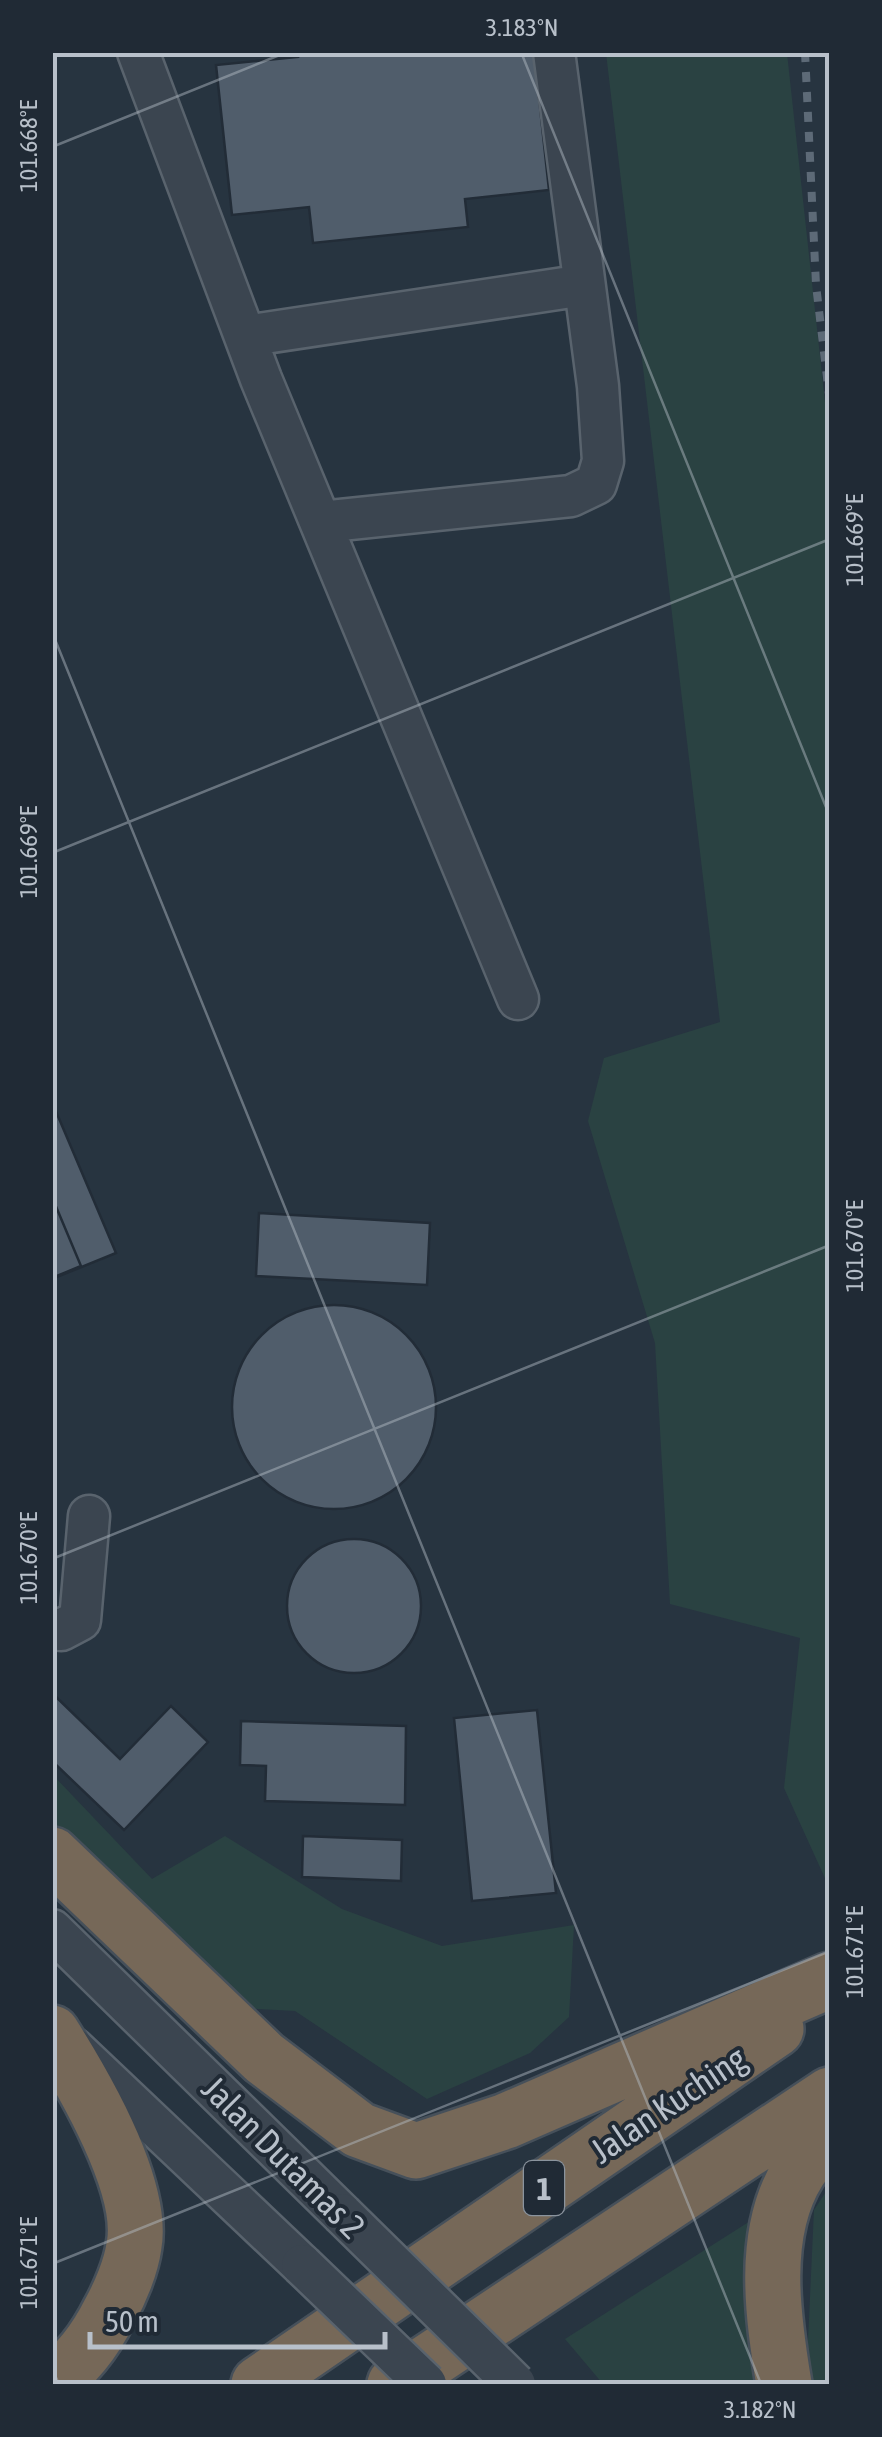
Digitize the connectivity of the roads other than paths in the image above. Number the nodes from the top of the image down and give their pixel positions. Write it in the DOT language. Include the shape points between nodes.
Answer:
graph roads {
  1 [pos="138,52"];
  2 [pos="554,52"];
  3 [pos="584,285"];
  4 [pos="245,336"];
  5 [pos="321,522"];
  6 [pos="518,999"];
  7 [pos="90,1516"];
  8 [pos="52,1630"];
  9 [pos="52,1854"];
  10 [pos="52,1930"];
  11 [pos="830,1980"];
  12 [pos="830,1992"];
  13 [pos="52,2031"];
  14 [pos="830,2096"];
  15 [pos="830,2136"];
  16 [pos="52,2382"];
  17 [pos="259,2384"];
  18 [pos="395,2384"];
  19 [pos="426,2384"];
  20 [pos="515,2384"];
  21 [pos="784,2384"];
  1 -- 4 [label="street"];
  2 -- 3 [label="street"];
  3 -- 4 [label="street"];
  3 -- 5 [label="street" via="604,461 596,484 571,496"];
  4 -- 5 [label="street"];
  5 -- 6 [label="street"];
  7 -- 8 [label="street" via="80,1620"];
  9 -- 11 [label="highway" via="264,2058 360,2130 416,2151 506,2121"];
  10 -- 20 [label="street, Jalan Dutamas 2, bridge"];
  12 -- 17 [label="highway, Jalan Kuching / 1"];
  13 -- 16 [label="highway" via="90,2093 116,2156 135,2244 96,2339"];
  13 -- 19 [label="street, Jalan Dutamas 2, bridge"];
  14 -- 18 [label="highway, 1"];
  15 -- 21 [label="highway" via="799,2171 778,2232 773,2310"];
}
